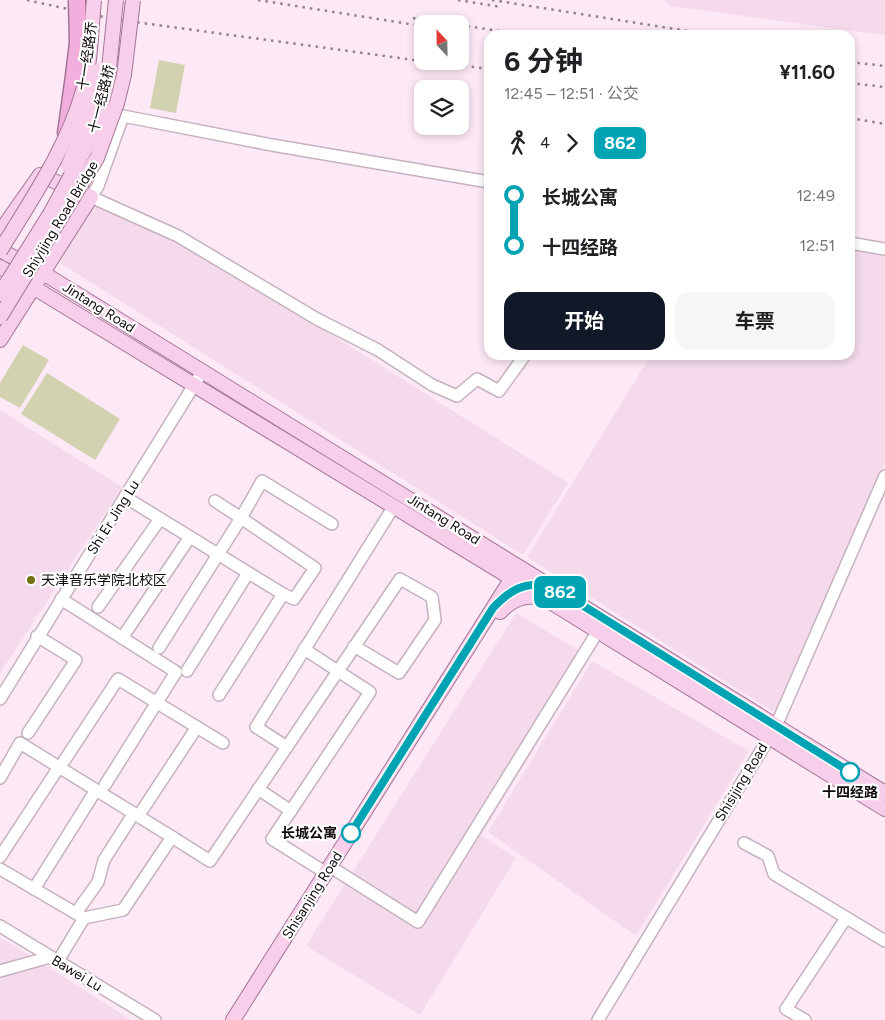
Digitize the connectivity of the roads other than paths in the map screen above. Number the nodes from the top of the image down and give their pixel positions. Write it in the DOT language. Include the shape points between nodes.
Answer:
graph roads {
  1 [pos="77,0"];
  2 [pos="94,0"];
  3 [pos="107,0"];
  4 [pos="116,0"];
  5 [pos="133,0"];
  6 [pos="65,139"];
  7 [pos="484,181"];
  8 [pos="91,196"];
  9 [pos="0,232"];
  10 [pos="855,244"];
  11 [pos="885,249"];
  12 [pos="0,251"];
  13 [pos="0,267"];
  14 [pos="43,273"];
  15 [pos="0,276"];
  16 [pos="33,286"];
  17 [pos="0,294"];
  18 [pos="0,317"];
  19 [pos="0,340"];
  20 [pos="521,360"];
  21 [pos="202,372"];
  22 [pos="194,386"];
  23 [pos="885,476"];
  24 [pos="125,497"];
  25 [pos="214,501"];
  26 [pos="394,506"];
  27 [pos="241,518"];
  28 [pos="160,519"];
  29 [pos="332,524"];
  30 [pos="190,537"];
  31 [pos="219,555"];
  32 [pos="248,573"];
  33 [pos="519,579"];
  34 [pos="548,592"];
  35 [pos="283,594"];
  36 [pos="61,599"];
  37 [pos="98,607"];
  38 [pos="497,610"];
  39 [pos="598,631"];
  40 [pos="37,636"];
  41 [pos="122,638"];
  42 [pos="354,646"];
  43 [pos="159,648"];
  44 [pos="304,649"];
  45 [pos="187,671"];
  46 [pos="338,671"];
  47 [pos="219,695"];
  48 [pos="0,699"];
  49 [pos="156,702"];
  50 [pos="197,726"];
  51 [pos="772,731"];
  52 [pos="28,733"];
  53 [pos="223,743"];
  54 [pos="287,747"];
  55 [pos="61,764"];
  56 [pos="0,778"];
  57 [pos="101,788"];
  58 [pos="258,789"];
  59 [pos="885,793"];
  60 [pos="885,809"];
  61 [pos="139,811"];
  62 [pos="291,811"];
  63 [pos="172,837"];
  64 [pos="744,843"];
  65 [pos="0,857"];
  66 [pos="0,868"];
  67 [pos="331,872"];
  68 [pos="34,888"];
  69 [pos="80,916"];
  70 [pos="846,918"];
  71 [pos="0,926"];
  72 [pos="885,941"];
  73 [pos="54,959"];
  74 [pos="0,971"];
  75 [pos="155,1020"];
  76 [pos="233,1020"];
  77 [pos="243,1020"];
  78 [pos="598,1020"];
  79 [pos="805,1020"];
  1 -- 6 [label="highway, bridge" via="78,43"];
  2 -- 6 [label="main road, 十一经路乔, bridge" via="87,74"];
  3 -- 15 [label="main road, 十一经路桥, bridge" via="99,75 82,135 63,175"];
  4 -- 17 [label="main road, 十一经路桥, bridge" via="108,78 95,131 50,214"];
  5 -- 18 [label="main road, Shiyijing Road Bridge, bridge" via="124,75 97,158"];
  6 -- 12 [label="main road, 十一经路乔, bridge"];
  7 -- 8 [label="street" via="272,146 123,116 98,186"];
  8 -- 9 [label="main road" via="40,175"];
  8 -- 14 [label="main road"];
  8 -- 20 [label="street" via="178,236 317,319 456,396 477,379 498,391"];
  10 -- 11 [label="street"];
  12 -- 14 [label="main road, Jintang Road"];
  13 -- 16 [label="main road, Jintang Road"];
  14 -- 16 [label="main road"];
  14 -- 21 [label="main road, Jintang Road"];
  16 -- 19 [label="main road"];
  16 -- 22 [label="main road, Jintang Road"];
  21 -- 22 [label="street, Shi Er Jing Lu"];
  21 -- 33 [label="main road, Jintang Road"];
  22 -- 24 [label="street, Shi Er Jing Lu"];
  22 -- 26 [label="main road, Jintang Road"];
  23 -- 51 [label="street, Shisijing Road"];
  24 -- 28 [label="street"];
  24 -- 36 [label="street, Shi Er Jing Lu"];
  25 -- 27 [label="street"];
  26 -- 33 [label="main road, Jintang Road"];
  26 -- 44 [label="street"];
  27 -- 29 [label="street" via="262,481"];
  27 -- 31 [label="street"];
  27 -- 35 [label="street" via="315,568 294,599"];
  28 -- 30 [label="street"];
  28 -- 37 [label="street"];
  30 -- 31 [label="street"];
  30 -- 41 [label="street"];
  31 -- 32 [label="street"];
  31 -- 43 [label="street"];
  32 -- 35 [label="street"];
  32 -- 45 [label="street"];
  33 -- 34 [label="main road, Jintang Road"];
  33 -- 38 [label="main road, Shisanjing Road"];
  34 -- 38 [label="main road" via="521,597"];
  34 -- 39 [label="main road, Jintang Road"];
  34 -- 51 [label="main road, Jintang Road"];
  35 -- 47 [label="street"];
  36 -- 40 [label="street, Shi Er Jing Lu"];
  36 -- 41 [label="street"];
  38 -- 67 [label="main road, Shisanjing Road"];
  39 -- 51 [label="main road, Jintang Road"];
  39 -- 67 [label="street" via="418,922"];
  40 -- 48 [label="street, Shi Er Jing Lu"];
  40 -- 52 [label="street" via="76,660"];
  41 -- 49 [label="street" via="176,672"];
  42 -- 42 [label="street" via="400,579 432,597 435,620 399,674"];
  42 -- 46 [label="street"];
  44 -- 46 [label="street"];
  44 -- 54 [label="street" via="256,727"];
  46 -- 54 [label="street"];
  46 -- 62 [label="street" via="370,692"];
  49 -- 50 [label="street"];
  49 -- 55 [label="street" via="118,679"];
  49 -- 57 [label="street"];
  50 -- 53 [label="street"];
  50 -- 61 [label="street"];
  51 -- 59 [label="main road, Jintang Road"];
  51 -- 60 [label="main road, Jintang Road"];
  51 -- 78 [label="street, Shisijing Road"];
  54 -- 58 [label="street"];
  55 -- 56 [label="street" via="20,743"];
  55 -- 57 [label="street"];
  55 -- 65 [label="street"];
  57 -- 61 [label="street"];
  57 -- 68 [label="street"];
  58 -- 62 [label="street"];
  58 -- 63 [label="street" via="210,861"];
  61 -- 63 [label="street"];
  61 -- 69 [label="street" via="104,860 98,882"];
  62 -- 67 [label="street" via="272,839"];
  63 -- 69 [label="street" via="123,910"];
  64 -- 70 [label="street" via="768,856 774,874"];
  66 -- 68 [label="street"];
  67 -- 76 [label="main road, Shisanjing Road"];
  67 -- 77 [label="main road, Shisanjing Road"];
  68 -- 69 [label="street"];
  69 -- 73 [label="street"];
  70 -- 72 [label="street"];
  70 -- 79 [label="street" via="786,1009"];
  71 -- 73 [label="street, Bawei Lu"];
  73 -- 74 [label="street"];
  73 -- 75 [label="street, Bawei Lu"];
}
